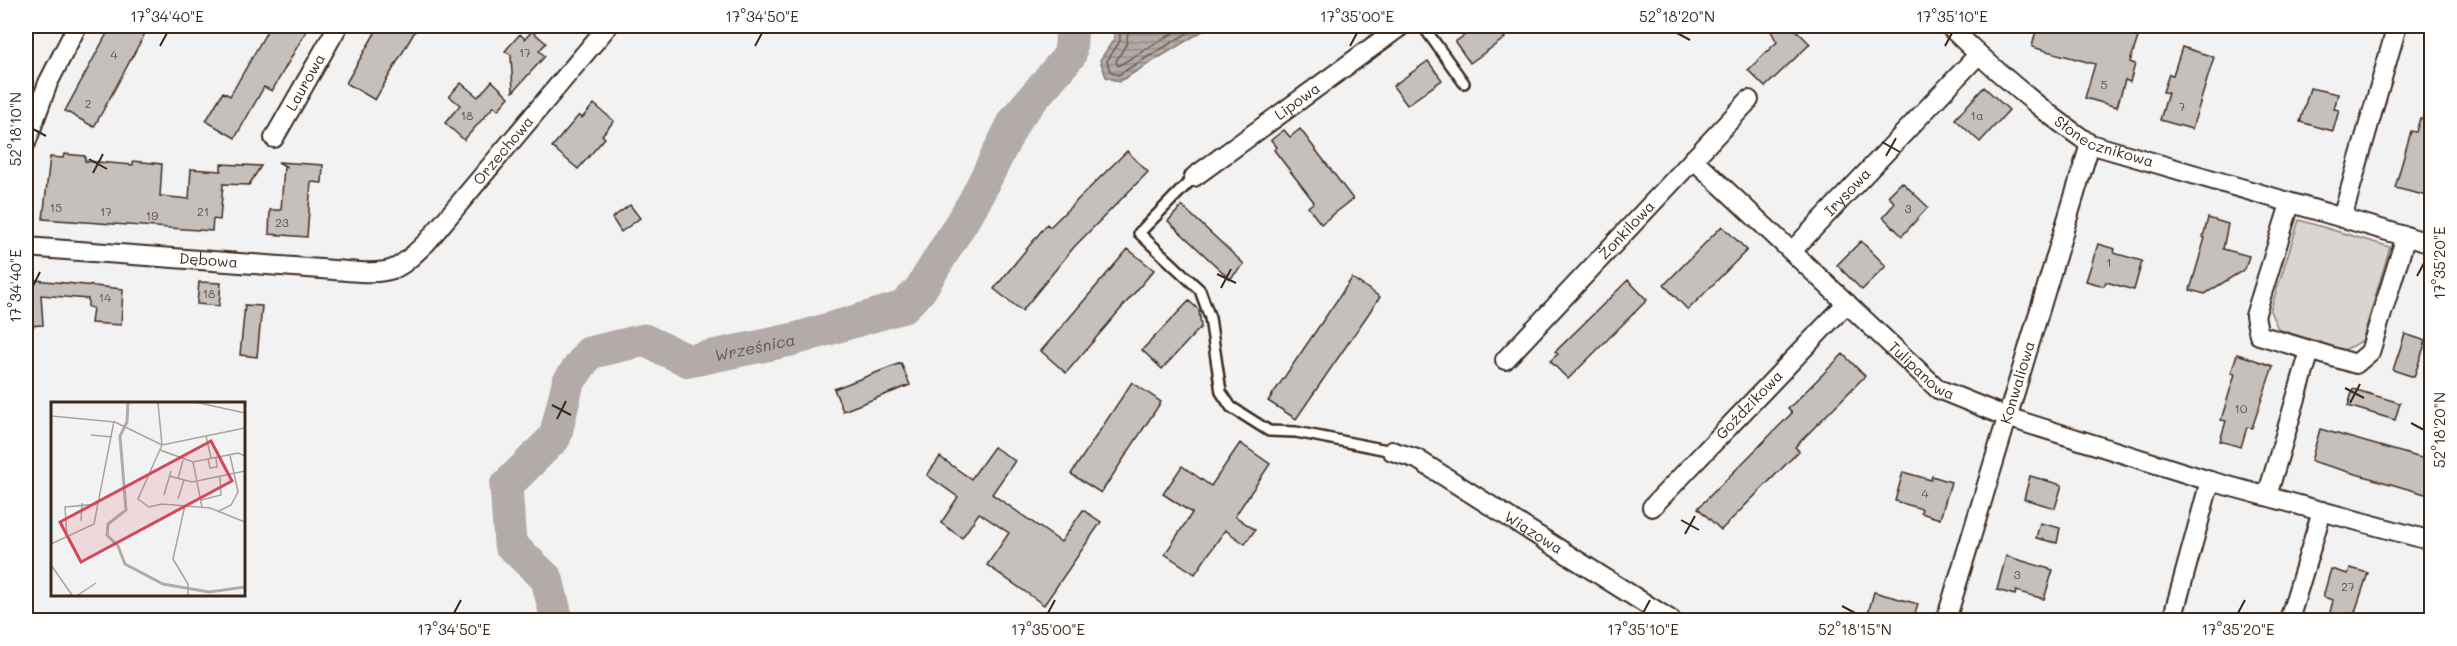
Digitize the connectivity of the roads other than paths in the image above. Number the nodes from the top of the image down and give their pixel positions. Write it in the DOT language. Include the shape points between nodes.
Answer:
graph roads {
  1 [pos="77,26"];
  2 [pos="338,26"];
  3 [pos="1401,26"];
  4 [pos="1423,26"];
  5 [pos="1948,26"];
  6 [pos="2397,26"];
  7 [pos="601,28"];
  8 [pos="1978,55"];
  9 [pos="1464,82"];
  10 [pos="1749,100"];
  11 [pos="274,138"];
  12 [pos="26,143"];
  13 [pos="2090,144"];
  14 [pos="1693,159"];
  15 [pos="1194,177"];
  16 [pos="2290,204"];
  17 [pos="2342,218"];
  18 [pos="2406,237"];
  19 [pos="2432,244"];
  20 [pos="26,248"];
  21 [pos="1792,251"];
  22 [pos="392,269"];
  23 [pos="1847,303"];
  24 [pos="2310,351"];
  25 [pos="1505,360"];
  26 [pos="2007,417"];
  27 [pos="1392,451"];
  28 [pos="2210,481"];
  29 [pos="2267,496"];
  30 [pos="1652,507"];
  31 [pos="2322,511"];
  32 [pos="2432,541"];
  33 [pos="1671,621"];
  34 [pos="1946,621"];
  35 [pos="2172,621"];
  36 [pos="2289,621"];
  1 -- 12 [label="street" via="48,83"];
  2 -- 11 [label="street, Laurowa"];
  3 -- 15 [label="street, Lipowa"];
  4 -- 9 [label="lane"];
  5 -- 8 [label="street, Słonecznikowa"];
  6 -- 17 [label="street"];
  7 -- 22 [label="street, Orzechowa" via="427,242"];
  8 -- 13 [label="street, Słonecznikowa"];
  8 -- 21 [label="street, Irysowa"];
  10 -- 14 [label="street, Żonkilowa"];
  13 -- 16 [label="street, Słonecznikowa"];
  13 -- 26 [label="street, Konwaliowa"];
  14 -- 21 [label="street, Tulipanowa"];
  14 -- 25 [label="street, Żonkilowa"];
  15 -- 27 [label="lane" via="1139,233 1200,290 1210,318 1221,392 1231,407 1269,431 1296,432"];
  16 -- 17 [label="street, Słonecznikowa"];
  16 -- 24 [label="street" via="2255,316 2259,335"];
  17 -- 18 [label="street, Słonecznikowa"];
  18 -- 19 [label="street, Słonecznikowa"];
  18 -- 24 [label="street" via="2370,352 2356,364"];
  20 -- 22 [label="street, Dębowa" via="367,272"];
  21 -- 23 [label="street, Tulipanowa"];
  23 -- 26 [label="street, Tulipanowa" via="1938,389"];
  23 -- 30 [label="street, Goździkowa"];
  24 -- 29 [label="street"];
  26 -- 28 [label="street, Tulipanowa"];
  26 -- 34 [label="street, Konwaliowa"];
  27 -- 33 [label="street, Wiązowa" via="1417,459"];
  28 -- 29 [label="street, Tulipanowa"];
  28 -- 35 [label="street"];
  29 -- 31 [label="street, Tulipanowa"];
  31 -- 32 [label="street, Tulipanowa"];
  31 -- 36 [label="street"];
}
